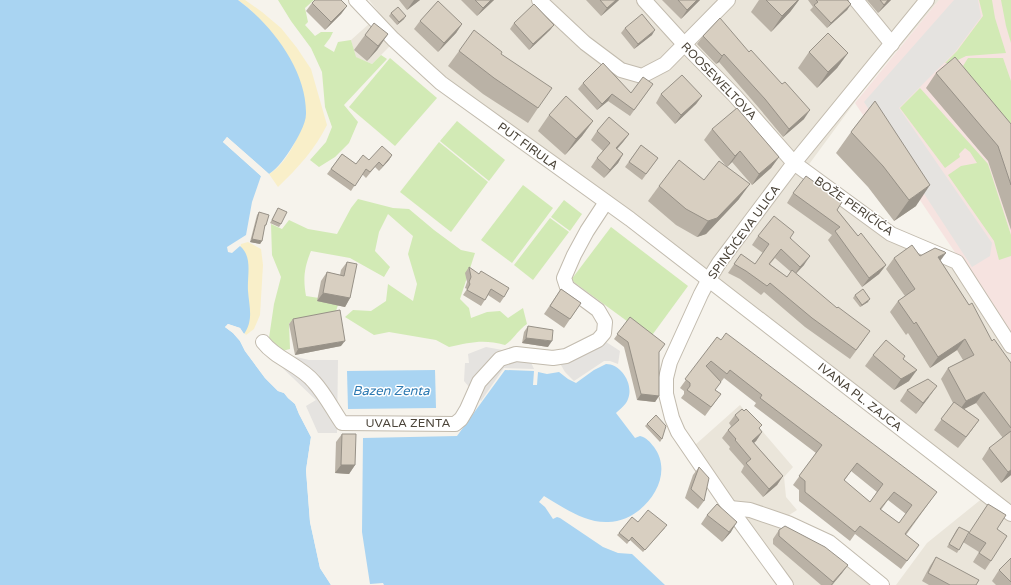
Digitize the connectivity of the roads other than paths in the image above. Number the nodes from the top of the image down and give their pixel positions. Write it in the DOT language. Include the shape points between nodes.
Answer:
graph roads {
  1 [pos="356,0"];
  2 [pos="539,0"];
  3 [pos="644,0"];
  4 [pos="728,0"];
  5 [pos="856,0"];
  6 [pos="927,0"];
  7 [pos="684,44"];
  8 [pos="892,44"];
  9 [pos="794,163"];
  10 [pos="606,202"];
  11 [pos="709,279"];
  12 [pos="263,342"];
  13 [pos="1011,346"];
  14 [pos="730,508"];
  15 [pos="1011,514"];
  16 [pos="786,585"];
  17 [pos="882,585"];
  1 -- 10 [label="street, PUT FIRULA" via="440,83"];
  2 -- 7 [label="street" via="585,43 621,70 642,76 665,64"];
  3 -- 7 [label="street, ROOSEWELTOVA"];
  4 -- 7 [label="street"];
  5 -- 8 [label="street"];
  6 -- 8 [label="street, SPINČIĆEVA ULICA"];
  7 -- 9 [label="street, ROOSEWELTOVA" via="735,96"];
  8 -- 9 [label="street, SPINČIĆEVA ULICA"];
  9 -- 11 [label="street, SPINČIĆEVA ULICA"];
  9 -- 13 [label="street, BOŽE PERIČIĆA" via="891,234 957,262"];
  10 -- 11 [label="street, PUT FIRULA"];
  10 -- 12 [label="street, UVALA ZENTA" via="587,231 564,278 567,287 598,310 605,322 604,333 598,340 566,356 553,358 516,354 500,359 480,382 467,409 455,424 342,423 314,381 269,350"];
  11 -- 14 [label="street, SPINČIĆEVA ULICA" via="670,362 666,394 678,432"];
  11 -- 15 [label="street, IVANA PL. ZAJCA"];
  14 -- 16 [label="street, SPINČIĆEVA ULICA"];
  14 -- 17 [label="street" via="750,510 788,523 829,542"];
}
